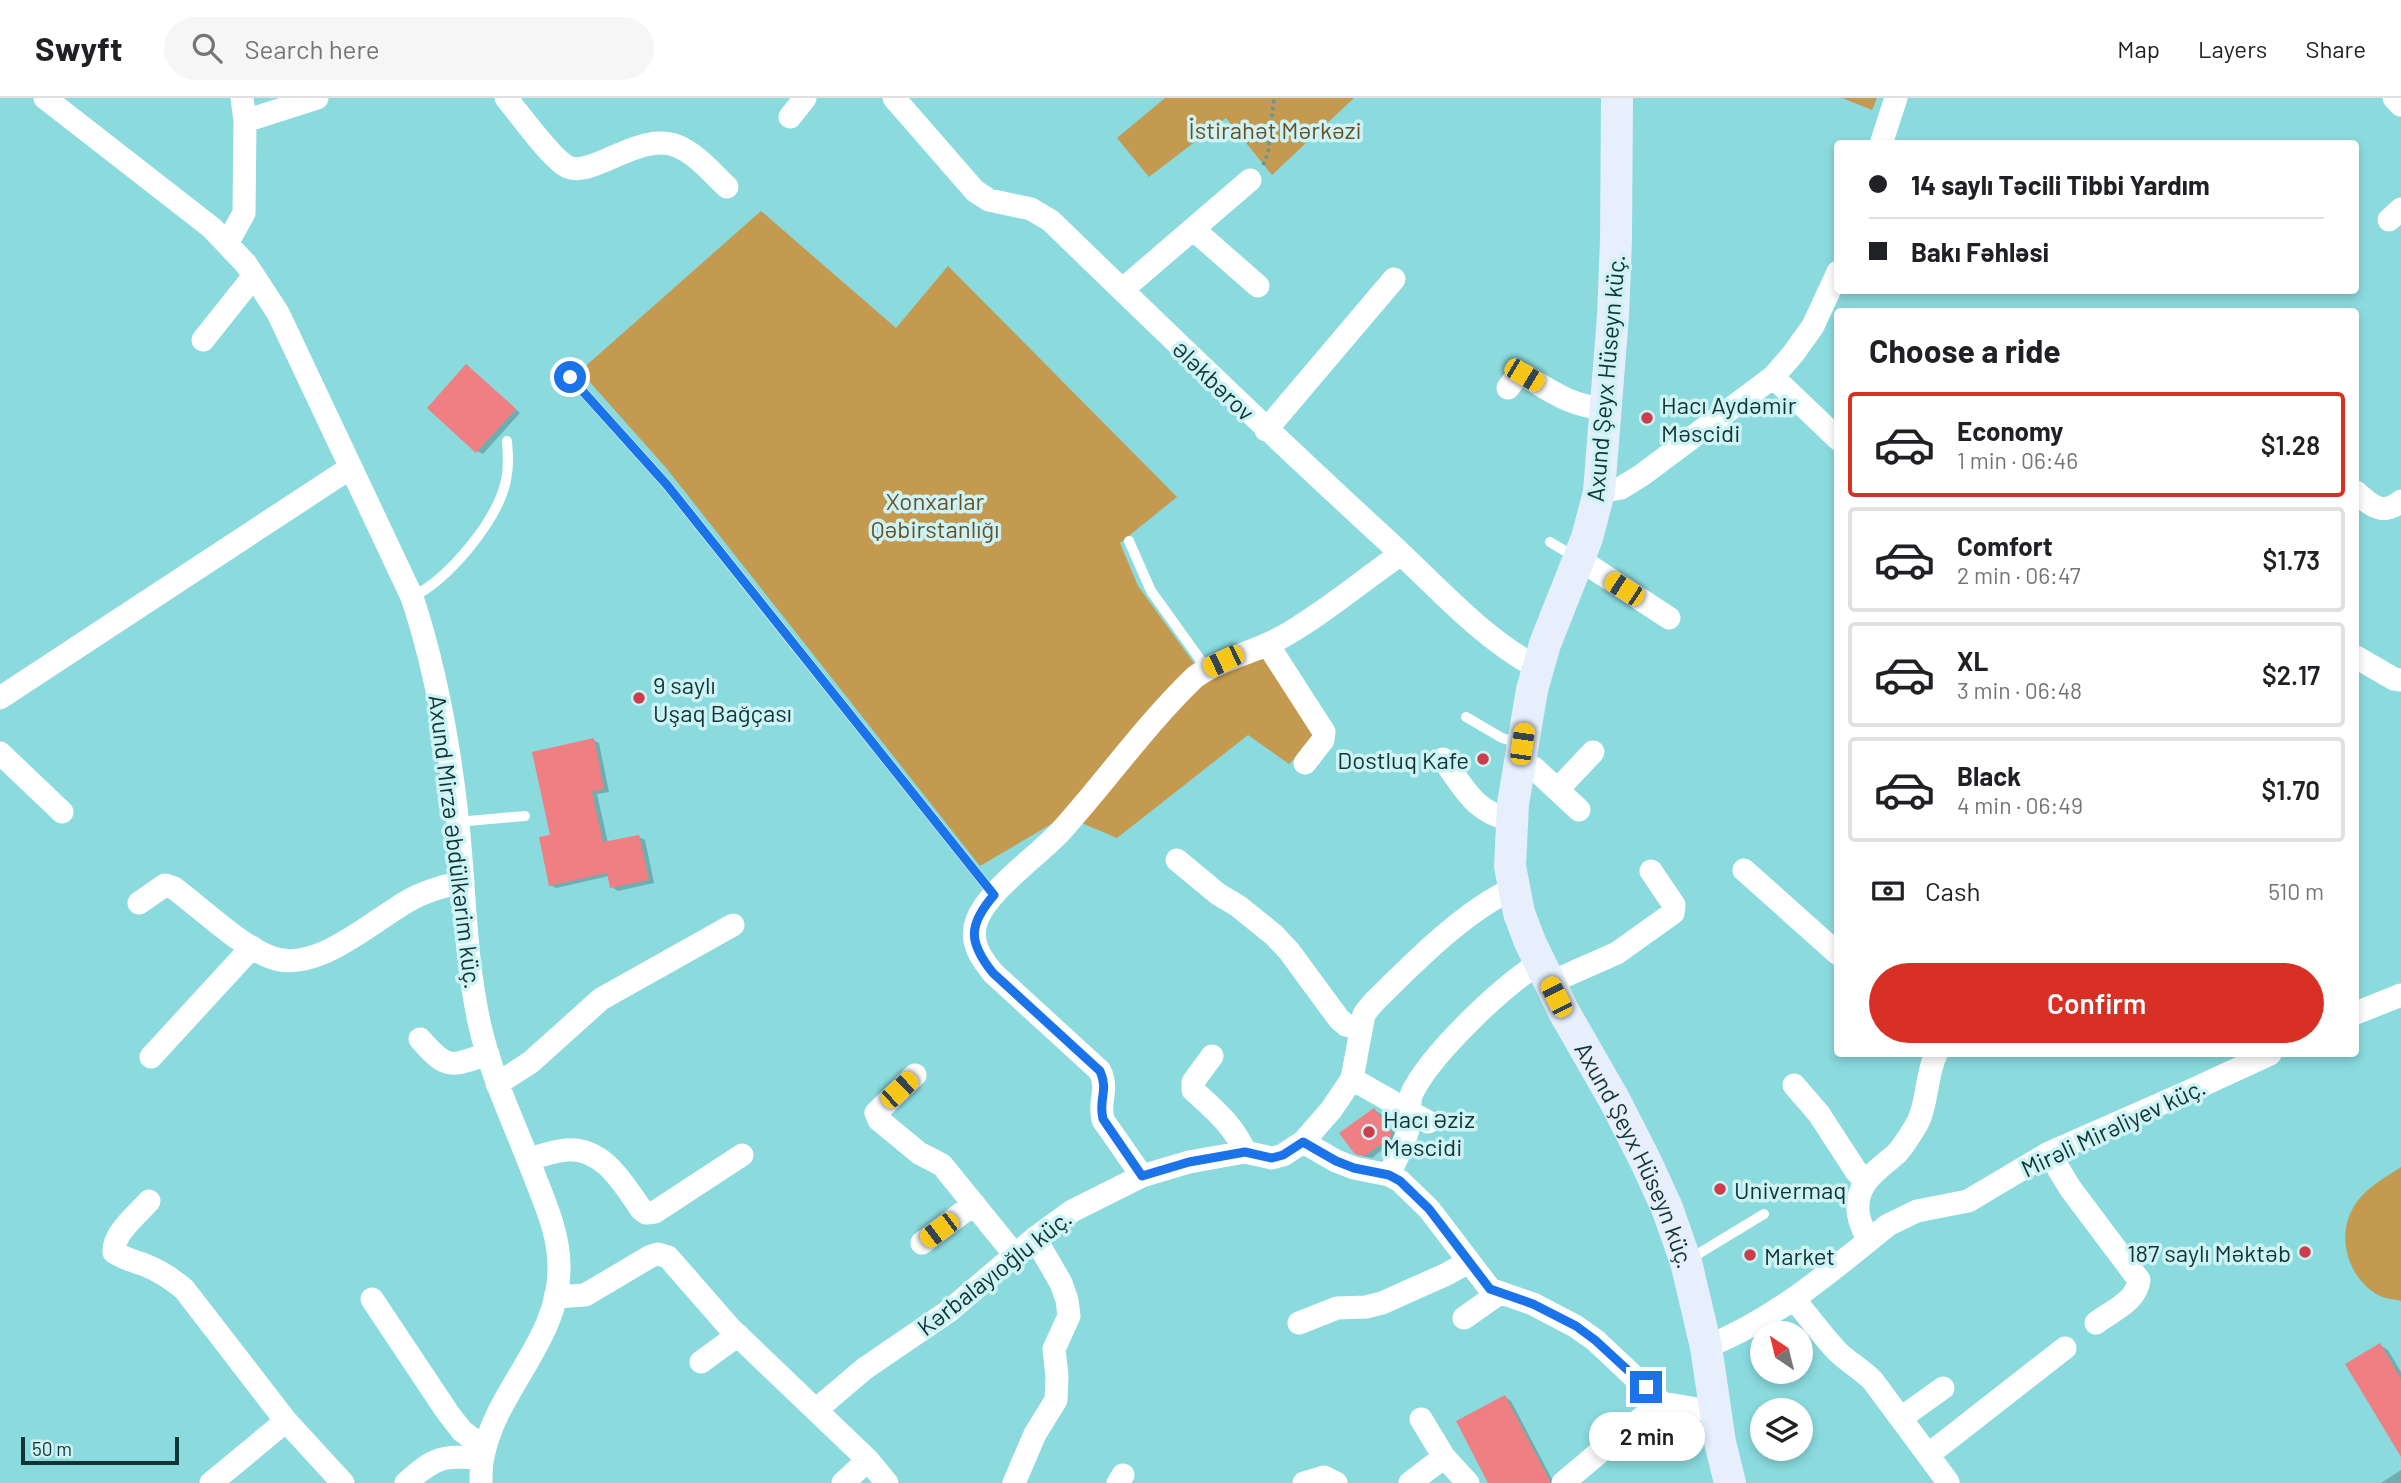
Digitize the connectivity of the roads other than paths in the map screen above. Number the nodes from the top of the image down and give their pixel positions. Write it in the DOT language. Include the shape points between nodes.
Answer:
graph roads {
  1 [pos="45,98"];
  2 [pos="317,98"];
  3 [pos="506,98"];
  4 [pos="805,98"];
  5 [pos="894,98"];
  6 [pos="1617,98"];
  7 [pos="1896,98"];
  8 [pos="2394,98"];
  9 [pos="2401,105"];
  10 [pos="244,109"];
  11 [pos="790,117"];
  12 [pos="1882,140"];
  13 [pos="1250,180"];
  14 [pos="727,187"];
  15 [pos="1193,229"];
  16 [pos="228,242"];
  17 [pos="254,276"];
  18 [pos="1394,279"];
  19 [pos="1834,281"];
  20 [pos="1258,286"];
  21 [pos="1122,290"];
  22 [pos="204,340"];
  23 [pos="570,377"];
  24 [pos="1773,377"];
  25 [pos="1508,388"];
  26 [pos="1605,409"];
  27 [pos="1266,430"];
  28 [pos="1834,435"];
  29 [pos="507,441"];
  30 [pos="350,468"];
  31 [pos="1599,492"];
  32 [pos="2359,495"];
  33 [pos="2401,501"];
  34 [pos="1129,541"];
  35 [pos="1550,542"];
  36 [pos="1401,554"];
  37 [pos="1579,559"];
  38 [pos="412,597"];
  39 [pos="1669,618"];
  40 [pos="1268,645"];
  41 [pos="2359,659"];
  42 [pos="1538,668"];
  43 [pos="1206,669"];
  44 [pos="2401,680"];
  45 [pos="0,698"];
  46 [pos="1466,718"];
  47 [pos="1593,752"];
  48 [pos="0,753"];
  49 [pos="1521,754"];
  50 [pos="1443,759"];
  51 [pos="1305,763"];
  52 [pos="1558,789"];
  53 [pos="1579,810"];
  54 [pos="62,812"];
  55 [pos="525,816"];
  56 [pos="1512,821"];
  57 [pos="457,822"];
  58 [pos="1177,860"];
  59 [pos="1744,870"];
  60 [pos="1651,871"];
  61 [pos="463,882"];
  62 [pos="1513,889"];
  63 [pos="994,895"];
  64 [pos="139,904"];
  65 [pos="733,925"];
  66 [pos="251,947"];
  67 [pos="1834,950"];
  68 [pos="1544,973"];
  69 [pos="2401,995"];
  70 [pos="2359,1012"];
  71 [pos="1360,1030"];
  72 [pos="420,1039"];
  73 [pos="488,1054"];
  74 [pos="1212,1056"];
  75 [pos="151,1057"];
  76 [pos="1935,1057"];
  77 [pos="2264,1057"];
  78 [pos="915,1075"];
  79 [pos="1352,1079"];
  80 [pos="497,1084"];
  81 [pos="1794,1085"];
  82 [pos="1418,1116"];
  83 [pos="1303,1142"];
  84 [pos="1245,1152"];
  85 [pos="2049,1153"];
  86 [pos="742,1155"];
  87 [pos="528,1159"];
  88 [pos="1389,1175"];
  89 [pos="1142,1176"];
  90 [pos="1865,1181"];
  91 [pos="149,1201"];
  92 [pos="974,1204"];
  93 [pos="1764,1214"];
  94 [pos="1035,1238"];
  95 [pos="1868,1241"];
  96 [pos="922,1243"];
  97 [pos="1015,1255"];
  98 [pos="1468,1262"];
  99 [pos="1686,1262"];
  100 [pos="1498,1294"];
  101 [pos="555,1297"];
  102 [pos="372,1299"];
  103 [pos="1794,1299"];
  104 [pos="1464,1318"];
  105 [pos="1299,1323"];
  106 [pos="2096,1323"];
  107 [pos="738,1335"];
  108 [pos="1706,1347"];
  109 [pos="2066,1348"];
  110 [pos="701,1362"];
  111 [pos="1943,1388"];
  112 [pos="1662,1403"];
  113 [pos="816,1410"];
  114 [pos="1715,1412"];
  115 [pos="1421,1419"];
  116 [pos="1901,1419"];
  117 [pos="286,1421"];
  118 [pos="484,1453"];
  119 [pos="1928,1455"];
  120 [pos="1444,1457"];
  121 [pos="868,1460"];
  122 [pos="1948,1482"];
  123 [pos="211,1483"];
  124 [pos="343,1483"];
  125 [pos="406,1483"];
  126 [pos="481,1483"];
  127 [pos="842,1483"];
  128 [pos="887,1483"];
  129 [pos="1014,1483"];
  130 [pos="1304,1483"];
  131 [pos="1336,1483"];
  132 [pos="1410,1483"];
  133 [pos="1468,1483"];
  134 [pos="1563,1483"];
  135 [pos="1730,1483"];
  1 -- 16 [label="street, Axund Mirzə Əbdülkərim küç."];
  2 -- 10 [label="street"];
  3 -- 14 [label="street" via="569,168 581,169 643,144 660,142 691,154"];
  4 -- 11 [label="street"];
  5 -- 21 [label="street, Ələkbərov" via="975,191 989,200 1031,209 1051,221"];
  6 -- 26 [label="main road, Axund Şeyx Hüseyn küç." via="1616,240"];
  7 -- 12 [label="street"];
  8 -- 9 [label="street"];
  10 -- 16 [label="street" via="244,213"];
  13 -- 15 [label="street"];
  15 -- 20 [label="street"];
  15 -- 21 [label="street"];
  16 -- 17 [label="street, Axund Mirzə Əbdülkərim küç."];
  17 -- 22 [label="street"];
  17 -- 30 [label="street, Axund Mirzə Əbdülkərim küç." via="278,313"];
  18 -- 27 [label="street"];
  19 -- 24 [label="street" via="1813,326"];
  21 -- 27 [label="street, Ələkbərov"];
  23 -- 63 [label="lane" via="675,496"];
  24 -- 28 [label="street"];
  24 -- 31 [label="street" via="1642,475 1621,488"];
  25 -- 26 [label="street" via="1517,376 1524,375 1570,402"];
  26 -- 31 [label="main road, Axund Şeyx Hüseyn küç."];
  27 -- 36 [label="street, Ələkbərov"];
  29 -- 38 [label="lane" via="506,482 481,532 439,581"];
  30 -- 38 [label="street, Axund Mirzə Əbdülkərim küç."];
  30 -- 45 [label="street"];
  31 -- 37 [label="main road, Axund Şeyx Hüseyn küç."];
  32 -- 33 [label="street" via="2383,510"];
  34 -- 43 [label="lane" via="1151,592"];
  35 -- 37 [label="lane"];
  36 -- 40 [label="street"];
  36 -- 42 [label="street, Ələkbərov" via="1477,626"];
  37 -- 39 [label="street"];
  37 -- 42 [label="main road, Axund Şeyx Hüseyn küç."];
  38 -- 57 [label="street, Axund Mirzə Əbdülkərim küç." via="436,687"];
  40 -- 43 [label="street"];
  40 -- 51 [label="street" via="1324,732 1324,740"];
  41 -- 44 [label="street"];
  42 -- 49 [label="main road, Axund Şeyx Hüseyn küç."];
  43 -- 63 [label="street" via="1184,687 1060,832"];
  46 -- 49 [label="lane"];
  47 -- 52 [label="street"];
  48 -- 54 [label="street"];
  49 -- 52 [label="street"];
  49 -- 56 [label="main road, Axund Şeyx Hüseyn küç."];
  50 -- 56 [label="street" via="1477,804 1495,817"];
  52 -- 53 [label="street"];
  55 -- 57 [label="lane"];
  56 -- 62 [label="main road, Axund Şeyx Hüseyn küç."];
  57 -- 61 [label="street, Axund Mirzə Əbdülkərim küç."];
  58 -- 71 [label="street" via="1266,927 1339,1019"];
  59 -- 67 [label="street"];
  60 -- 68 [label="street" via="1674,905 1673,914 1617,953"];
  61 -- 66 [label="street" via="410,900 323,954 302,961 288,963"];
  61 -- 73 [label="street, Axund Mirzə Əbdülkərim küç." via="474,993"];
  62 -- 68 [label="main road, Axund Şeyx Hüseyn küç."];
  62 -- 71 [label="street, Kərbalayıoğlu küç." via="1467,917 1388,989 1364,1014"];
  63 -- 89 [label="street" via="974,929 982,960 1100,1071 1105,1083 1103,1119"];
  64 -- 66 [label="street" via="165,885 174,888"];
  65 -- 80 [label="street" via="601,999 531,1062"];
  66 -- 75 [label="street"];
  68 -- 82 [label="street" via="1514,980 1437,1056 1411,1097"];
  68 -- 99 [label="main road, Axund Şeyx Hüseyn küç." via="1646,1162"];
  69 -- 70 [label="street"];
  71 -- 79 [label="street, Kərbalayıoğlu küç."];
  72 -- 73 [label="street" via="447,1064"];
  73 -- 80 [label="street, Axund Mirzə Əbdülkərim küç."];
  74 -- 84 [label="street" via="1193,1082 1193,1090 1229,1124"];
  76 -- 90 [label="street" via="1916,1125 1898,1152"];
  77 -- 85 [label="street, Mirəli Mirəliyev küç."];
  78 -- 92 [label="street" via="876,1113 879,1120 919,1153 942,1165"];
  79 -- 82 [label="street"];
  79 -- 83 [label="street, Kərbalayıoğlu küç."];
  80 -- 87 [label="street, Axund Mirzə Əbdülkərim küç."];
  81 -- 90 [label="street"];
  82 -- 88 [label="street" via="1409,1125"];
  83 -- 84 [label="street, Kərbalayıoğlu küç." via="1272,1158"];
  83 -- 88 [label="street" via="1354,1168"];
  84 -- 89 [label="street, Kərbalayıoğlu küç."];
  85 -- 95 [label="street, Mirəli Mirəliyev küç." via="1968,1201 1917,1211"];
  85 -- 106 [label="street" via="2139,1280 2130,1298"];
  86 -- 87 [label="street" via="655,1212 646,1213 614,1171 595,1156 567,1150"];
  87 -- 101 [label="street, Axund Mirzə Əbdülkərim küç." via="557,1244 560,1269"];
  88 -- 98 [label="street" via="1429,1209"];
  89 -- 94 [label="street, Kərbalayıoğlu küç." via="1072,1211"];
  90 -- 95 [label="street" via="1858,1210"];
  91 -- 117 [label="street" via="122,1231 114,1251 170,1277 184,1289"];
  92 -- 96 [label="street"];
  92 -- 97 [label="street"];
  93 -- 99 [label="lane"];
  94 -- 97 [label="street, Kərbalayıoğlu küç."];
  94 -- 129 [label="street" via="1061,1283 1069,1316 1054,1349 1056,1400"];
  95 -- 103 [label="street, Mirəli Mirəliyev küç."];
  97 -- 113 [label="street, Kərbalayıoğlu küç." via="949,1311 884,1354"];
  98 -- 100 [label="street"];
  98 -- 105 [label="street" via="1382,1303 1337,1308"];
  99 -- 108 [label="main road, Axund Şeyx Hüseyn küç."];
  100 -- 104 [label="street"];
  100 -- 112 [label="street" via="1533,1304 1576,1326"];
  101 -- 107 [label="street" via="585,1295 658,1254 668,1257"];
  101 -- 118 [label="street, Axund Mirzə Əbdülkərim küç." via="545,1328 502,1408"];
  102 -- 118 [label="street" via="455,1422"];
  103 -- 108 [label="street, Mirəli Mirəliyev küç."];
  103 -- 116 [label="street" via="1835,1349 1873,1381"];
  107 -- 110 [label="street"];
  107 -- 113 [label="street"];
  108 -- 114 [label="main road, Axund Şeyx Hüseyn küç."];
  109 -- 119 [label="street"];
  111 -- 116 [label="street"];
  112 -- 114 [label="street"];
  112 -- 134 [label="street"];
  113 -- 121 [label="street"];
  114 -- 135 [label="main road, Axund Şeyx Hüseyn küç."];
  115 -- 120 [label="street"];
  116 -- 119 [label="street"];
  117 -- 123 [label="street"];
  117 -- 124 [label="street"];
  118 -- 125 [label="street" via="442,1458 427,1464"];
  118 -- 126 [label="street, Axund Mirzə Əbdülkərim küç."];
  119 -- 122 [label="street"];
  120 -- 132 [label="street"];
  120 -- 133 [label="street"];
  121 -- 127 [label="street"];
  121 -- 128 [label="street"];
  130 -- 131 [label="street" via="1324,1477"];
}
